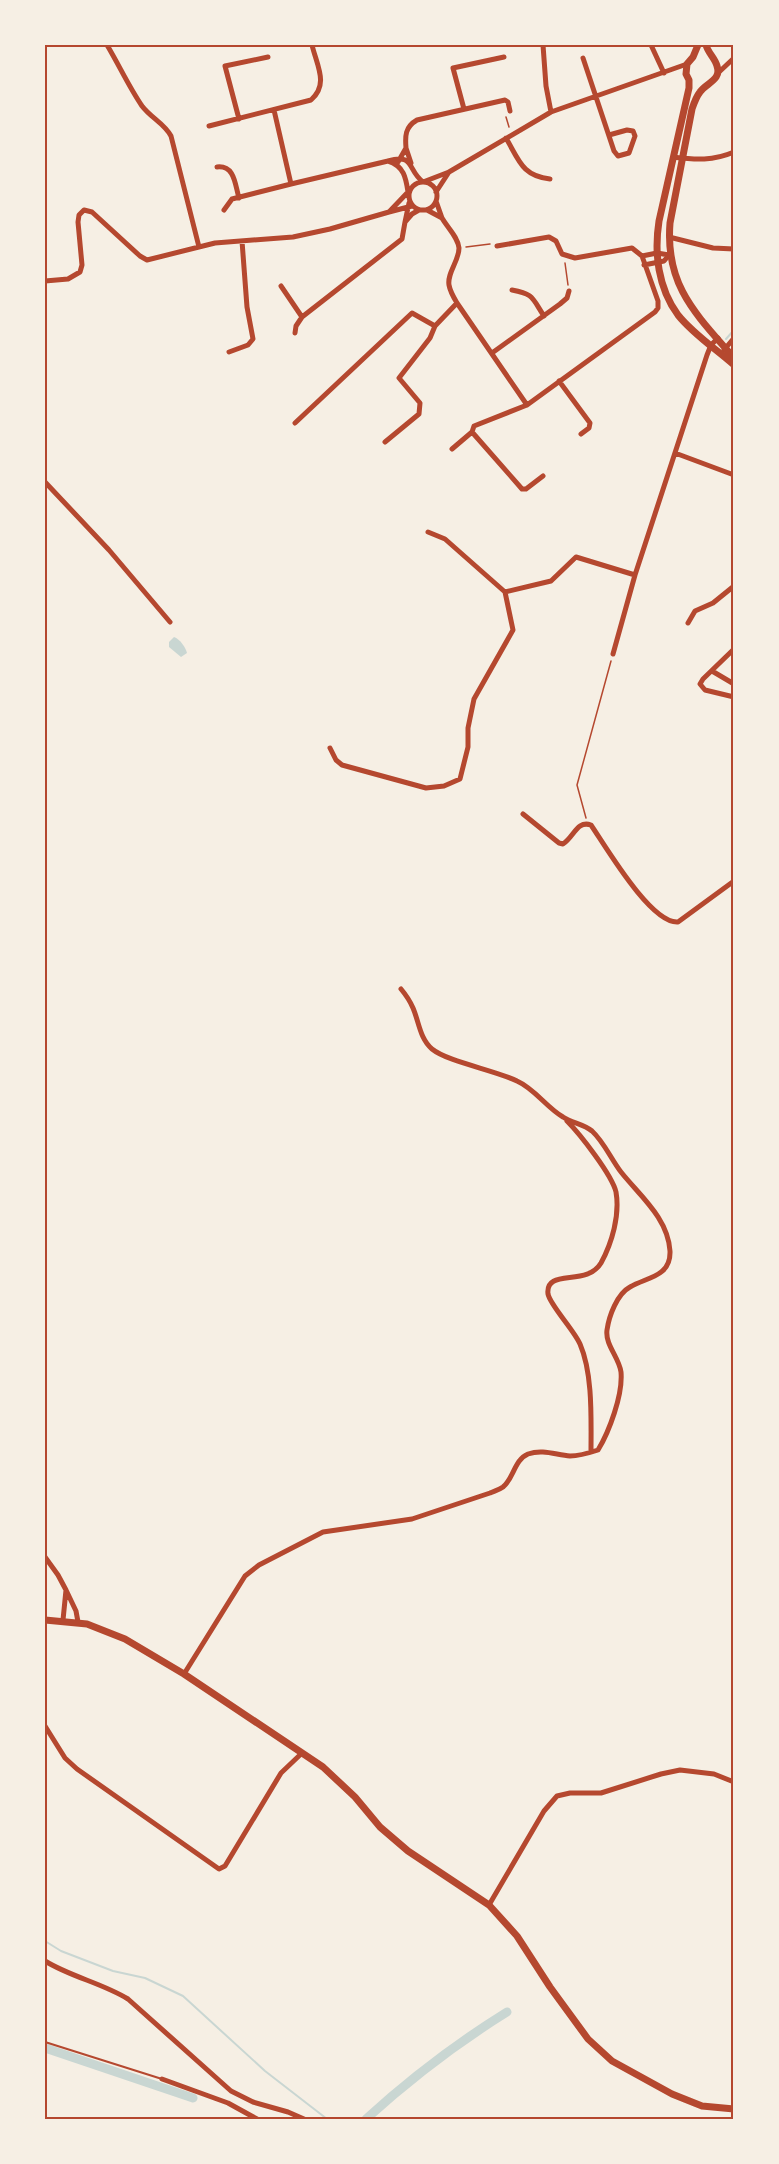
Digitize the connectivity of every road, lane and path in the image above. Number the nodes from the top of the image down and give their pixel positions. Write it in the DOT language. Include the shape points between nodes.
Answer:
graph roads {
  1 [pos="107,45"];
  2 [pos="312,45"];
  3 [pos="543,45"];
  4 [pos="651,45"];
  5 [pos="698,45"];
  6 [pos="706,45"];
  7 [pos="268,57"];
  8 [pos="504,57"];
  9 [pos="693,57"];
  10 [pos="583,58"];
  11 [pos="734,58"];
  12 [pos="713,59"];
  13 [pos="687,64"];
  14 [pos="673,70"];
  15 [pos="664,73"];
  16 [pos="718,74"];
  17 [pos="688,77"];
  18 [pos="705,86"];
  19 [pos="596,95"];
  20 [pos="464,109"];
  21 [pos="274,110"];
  22 [pos="510,111"];
  23 [pos="551,112"];
  24 [pos="239,119"];
  25 [pos="209,126"];
  26 [pos="510,130"];
  27 [pos="609,135"];
  28 [pos="506,138"];
  29 [pos="406,148"];
  30 [pos="734,152"];
  31 [pos="674,157"];
  32 [pos="682,158"];
  33 [pos="398,161"];
  34 [pos="411,163"];
  35 [pos="217,167"];
  36 [pos="449,172"];
  37 [pos="550,179"];
  38 [pos="423,182"];
  39 [pos="291,184"];
  40 [pos="408,192"];
  41 [pos="436,192"];
  42 [pos="239,198"];
  43 [pos="436,201"];
  44 [pos="410,205"];
  45 [pos="224,210"];
  46 [pos="419,210"];
  47 [pos="428,210"];
  48 [pos="389,212"];
  49 [pos="442,218"];
  50 [pos="405,222"];
  51 [pos="669,237"];
  52 [pos="242,241"];
  53 [pos="497,246"];
  54 [pos="199,247"];
  55 [pos="459,248"];
  56 [pos="734,249"];
  57 [pos="657,253"];
  58 [pos="669,255"];
  59 [pos="565,256"];
  60 [pos="642,256"];
  61 [pos="658,264"];
  62 [pos="644,265"];
  63 [pos="45,281"];
  64 [pos="281,286"];
  65 [pos="512,290"];
  66 [pos="569,291"];
  67 [pos="457,303"];
  68 [pos="544,316"];
  69 [pos="302,317"];
  70 [pos="435,326"];
  71 [pos="295,333"];
  72 [pos="718,338"];
  73 [pos="734,338"];
  74 [pos="711,345"];
  75 [pos="723,351"];
  76 [pos="229,352"];
  77 [pos="492,353"];
  78 [pos="734,358"];
  79 [pos="734,365"];
  80 [pos="559,381"];
  81 [pos="527,405"];
  82 [pos="295,423"];
  83 [pos="473,429"];
  84 [pos="581,434"];
  85 [pos="385,442"];
  86 [pos="452,449"];
  87 [pos="675,453"];
  88 [pos="734,475"];
  89 [pos="543,476"];
  90 [pos="45,482"];
  91 [pos="428,532"];
  92 [pos="635,575"];
  93 [pos="734,586"];
  94 [pos="505,591"];
  95 [pos="170,622"];
  96 [pos="688,623"];
  97 [pos="734,649"];
  98 [pos="613,654"];
  99 [pos="712,671"];
  100 [pos="734,684"];
  101 [pos="734,697"];
  102 [pos="330,748"];
  103 [pos="523,814"];
  104 [pos="586,823"];
  105 [pos="734,881"];
  106 [pos="401,989"];
  107 [pos="563,1118"];
  108 [pos="591,1452"];
  109 [pos="45,1557"];
  110 [pos="66,1590"];
  111 [pos="45,1620"];
  112 [pos="63,1620"];
  113 [pos="78,1622"];
  114 [pos="184,1674"];
  115 [pos="45,1726"];
  116 [pos="302,1753"];
  117 [pos="734,1782"];
  118 [pos="489,1905"];
  119 [pos="45,1961"];
  120 [pos="45,2042"];
  121 [pos="162,2079"];
  122 [pos="734,2109"];
  123 [pos="257,2119"];
  124 [pos="304,2119"];
  1 -- 54 [label="street" via="143,108 171,136"];
  2 -- 21 [label="street" via="322,84 318,94 311,100"];
  3 -- 23 [label="street"];
  4 -- 15 [label="street"];
  5 -- 9 [label="main road"];
  6 -- 12 [label="main road"];
  7 -- 24 [label="street" via="225,66"];
  8 -- 20 [label="street" via="453,68"];
  9 -- 12 [label="main road" via="702,54"];
  9 -- 13 [label="main road"];
  10 -- 19 [label="street"];
  11 -- 12 [label="street"];
  11 -- 16 [label="street"];
  12 -- 16 [label="main road"];
  13 -- 14 [label="street"];
  13 -- 17 [label="main road"];
  14 -- 15 [label="street"];
  14 -- 17 [label="street"];
  15 -- 19 [label="street"];
  16 -- 18 [label="main road"];
  17 -- 18 [label="main road" via="693,84"];
  17 -- 31 [label="main road"];
  18 -- 32 [label="main road" via="692,109"];
  19 -- 23 [label="street"];
  19 -- 27 [label="street"];
  20 -- 22 [label="street" via="506,100"];
  20 -- 29 [label="street" via="411,123 406,132"];
  21 -- 24 [label="street"];
  21 -- 39 [label="street"];
  22 -- 26 [label="path" via="506,117"];
  23 -- 28 [label="street"];
  24 -- 25 [label="street"];
  27 -- 27 [label="street" via="633,131 629,153 615,153"];
  28 -- 36 [label="street"];
  28 -- 37 [label="street" via="525,170"];
  29 -- 33 [label="street"];
  29 -- 34 [label="street"];
  30 -- 32 [label="street" via="707,160"];
  31 -- 32 [label="street"];
  31 -- 57 [label="main road" via="659,221"];
  32 -- 51 [label="main road"];
  33 -- 34 [label="street"];
  33 -- 39 [label="street"];
  33 -- 40 [label="street"];
  34 -- 38 [label="street"];
  35 -- 42 [label="street" via="226,167 233,174"];
  36 -- 38 [label="street"];
  36 -- 41 [label="street"];
  38 -- 40 [label="street"];
  38 -- 41 [label="street"];
  39 -- 42 [label="street"];
  40 -- 44 [label="street"];
  40 -- 48 [label="street"];
  41 -- 43 [label="street"];
  42 -- 45 [label="street"];
  43 -- 47 [label="street"];
  43 -- 49 [label="street"];
  44 -- 46 [label="street"];
  44 -- 48 [label="street"];
  44 -- 50 [label="street"];
  46 -- 47 [label="street"];
  46 -- 50 [label="street"];
  47 -- 49 [label="street"];
  48 -- 52 [label="street" via="303,235"];
  49 -- 55 [label="street"];
  50 -- 69 [label="street" via="399,241"];
  51 -- 56 [label="street"];
  51 -- 58 [label="main road"];
  52 -- 54 [label="street"];
  52 -- 76 [label="street" via="253,339"];
  53 -- 55 [label="path"];
  53 -- 59 [label="street" via="549,237"];
  54 -- 63 [label="street" via="144,259 92,212 84,210 78,222 80,272 68,279"];
  55 -- 67 [label="street" via="449,280"];
  57 -- 58 [label="street"];
  57 -- 60 [label="street"];
  57 -- 61 [label="main road"];
  58 -- 61 [label="street"];
  58 -- 72 [label="main road" via="676,281 691,307"];
  59 -- 60 [label="street" via="575,258 628,247"];
  59 -- 66 [label="path"];
  60 -- 62 [label="street"];
  61 -- 62 [label="street"];
  61 -- 74 [label="main road" via="663,285 678,314"];
  62 -- 80 [label="street" via="658,308"];
  64 -- 69 [label="street"];
  65 -- 68 [label="street" via="531,295"];
  66 -- 68 [label="street" via="567,298"];
  67 -- 70 [label="street"];
  67 -- 77 [label="street"];
  68 -- 77 [label="street"];
  69 -- 71 [label="street"];
  70 -- 82 [label="street" via="412,313"];
  70 -- 85 [label="street" via="399,378 420,403 419,414"];
  72 -- 74 [label="street"];
  72 -- 75 [label="main road"];
  73 -- 75 [label="street"];
  74 -- 75 [label="main road"];
  74 -- 87 [label="street"];
  75 -- 78 [label="main road"];
  75 -- 79 [label="main road"];
  77 -- 81 [label="street"];
  80 -- 81 [label="street"];
  80 -- 84 [label="street" via="590,423"];
  81 -- 83 [label="street"];
  83 -- 86 [label="street"];
  83 -- 89 [label="street" via="522,489"];
  87 -- 88 [label="street"];
  87 -- 92 [label="street"];
  90 -- 95 [label="street"];
  91 -- 94 [label="street" via="445,539"];
  92 -- 94 [label="street" via="576,557 551,581"];
  92 -- 98 [label="street"];
  93 -- 96 [label="street" via="695,611"];
  94 -- 102 [label="street" via="513,630 474,699 460,779 426,788 342,765"];
  97 -- 99 [label="street"];
  98 -- 104 [label="path" via="577,785"];
  99 -- 100 [label="street"];
  99 -- 101 [label="street" via="701,687"];
  103 -- 104 [label="street" via="564,844"];
  104 -- 105 [label="street" via="638,894 668,921 678,922"];
  106 -- 107 [label="street" via="432,1049 521,1082"];
  107 -- 108 [label="street" via="580,1134 616,1191 610,1243 600,1265 582,1277 556,1279 548,1294 579,1341 587,1361"];
  107 -- 108 [label="street" via="591,1130 601,1142 654,1210 666,1230 670,1252 663,1272 629,1287 615,1304 607,1330 621,1373 618,1394 606,1436 598,1450"];
  108 -- 114 [label="street" via="572,1456 531,1453 518,1462 502,1487 490,1493 412,1519 323,1532 259,1564 244,1576"];
  109 -- 110 [label="street"];
  110 -- 112 [label="street"];
  110 -- 113 [label="street"];
  111 -- 112 [label="main road"];
  112 -- 113 [label="main road"];
  113 -- 114 [label="main road" via="111,1632"];
  114 -- 116 [label="main road"];
  115 -- 116 [label="street" via="76,1769 219,1869 225,1866 281,1773"];
  116 -- 118 [label="main road" via="323,1767 408,1851"];
  117 -- 118 [label="street" via="714,1774 680,1770 602,1792 557,1796 544,1811"];
  118 -- 122 [label="main road" via="517,1936 588,2038 612,2061 702,2106"];
  119 -- 124 [label="street" via="128,1999 231,2091"];
  120 -- 121 [label="lane"];
  121 -- 123 [label="street" via="228,2103"];
}
